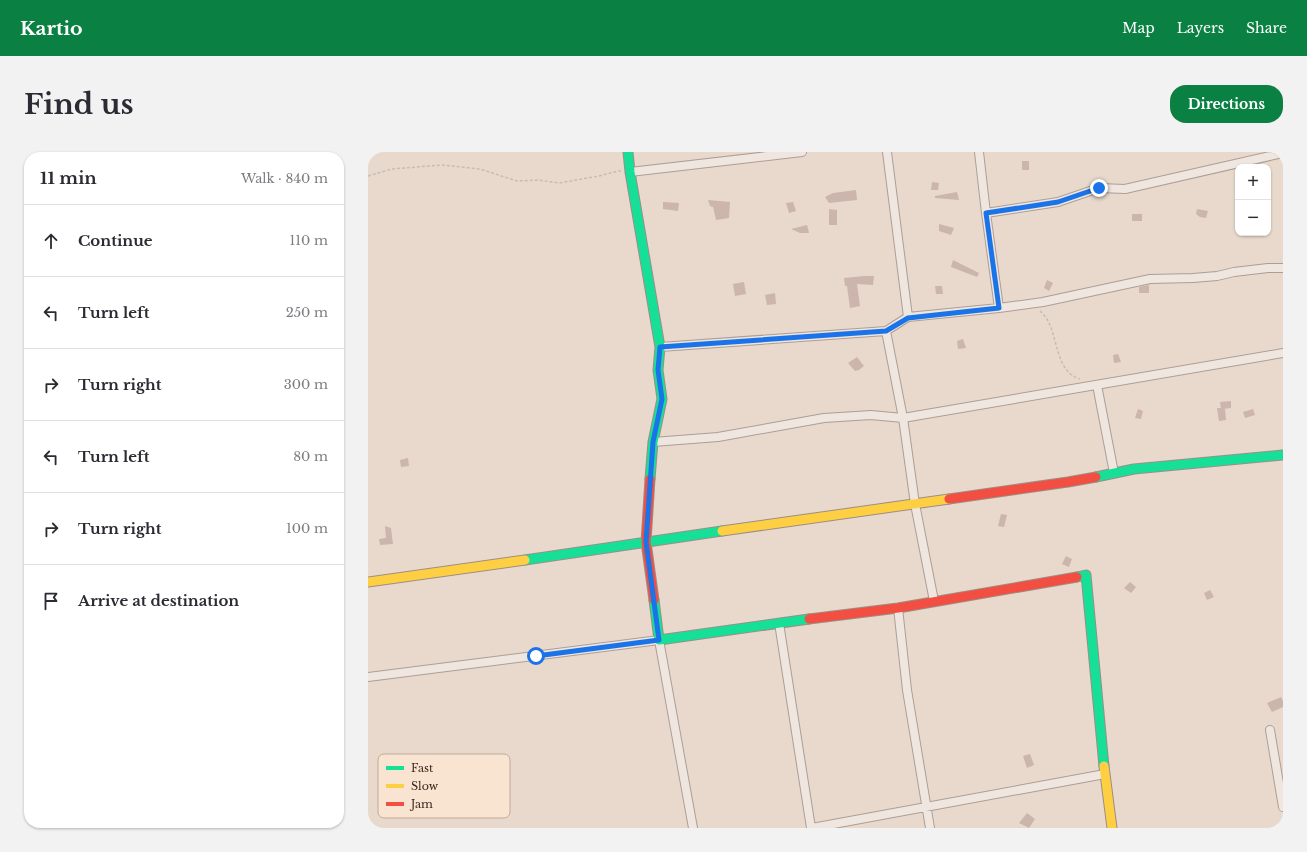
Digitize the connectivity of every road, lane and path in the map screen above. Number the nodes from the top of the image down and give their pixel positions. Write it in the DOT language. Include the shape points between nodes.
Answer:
graph roads {
  1 [pos="628,152"];
  2 [pos="802,152"];
  3 [pos="887,152"];
  4 [pos="979,152"];
  5 [pos="1283,153"];
  6 [pos="630,172"];
  7 [pos="368,176"];
  8 [pos="986,213"];
  9 [pos="1283,268"];
  10 [pos="1034,303"];
  11 [pos="999,308"];
  12 [pos="908,318"];
  13 [pos="886,331"];
  14 [pos="660,347"];
  15 [pos="1283,353"];
  16 [pos="1083,380"];
  17 [pos="1097,385"];
  18 [pos="903,418"];
  19 [pos="653,442"];
  20 [pos="1283,455"];
  21 [pos="1114,473"];
  22 [pos="915,504"];
  23 [pos="646,542"];
  24 [pos="368,582"];
  25 [pos="934,601"];
  26 [pos="898,608"];
  27 [pos="779,623"];
  28 [pos="659,640"];
  29 [pos="368,677"];
  30 [pos="1270,730"];
  31 [pos="1104,774"];
  32 [pos="926,806"];
  33 [pos="1283,807"];
  34 [pos="693,828"];
  35 [pos="811,828"];
  36 [pos="930,828"];
  37 [pos="1112,828"];
  1 -- 6 [label="street"];
  2 -- 6 [label="street"];
  3 -- 12 [label="street"];
  4 -- 8 [label="street"];
  5 -- 8 [label="street" via="1125,189 1099,188 1058,202"];
  6 -- 7 [label="path" via="618,171 559,183 517,181 480,169 442,165 392,169"];
  6 -- 14 [label="street"];
  8 -- 11 [label="street"];
  9 -- 10 [label="street" via="1234,272 1218,276 1150,279"];
  10 -- 11 [label="street"];
  10 -- 16 [label="path" via="1048,320 1063,366 1075,378"];
  11 -- 12 [label="street"];
  12 -- 13 [label="street"];
  13 -- 14 [label="street"];
  13 -- 18 [label="street"];
  14 -- 19 [label="street" via="658,370 662,399"];
  15 -- 17 [label="street"];
  17 -- 18 [label="street"];
  17 -- 21 [label="street"];
  18 -- 19 [label="street" via="871,414 824,418 718,436"];
  18 -- 22 [label="street"];
  19 -- 23 [label="street"];
  20 -- 21 [label="street"];
  21 -- 22 [label="street"];
  22 -- 23 [label="street"];
  22 -- 25 [label="street"];
  23 -- 24 [label="street"];
  23 -- 28 [label="street"];
  25 -- 26 [label="street"];
  25 -- 31 [label="street" via="1086,575"];
  26 -- 27 [label="street"];
  26 -- 32 [label="street" via="906,690"];
  27 -- 28 [label="street"];
  27 -- 35 [label="street"];
  28 -- 29 [label="street"];
  28 -- 34 [label="street"];
  30 -- 33 [label="street"];
  31 -- 32 [label="street"];
  31 -- 37 [label="street"];
  32 -- 35 [label="street"];
  32 -- 36 [label="street"];
}
